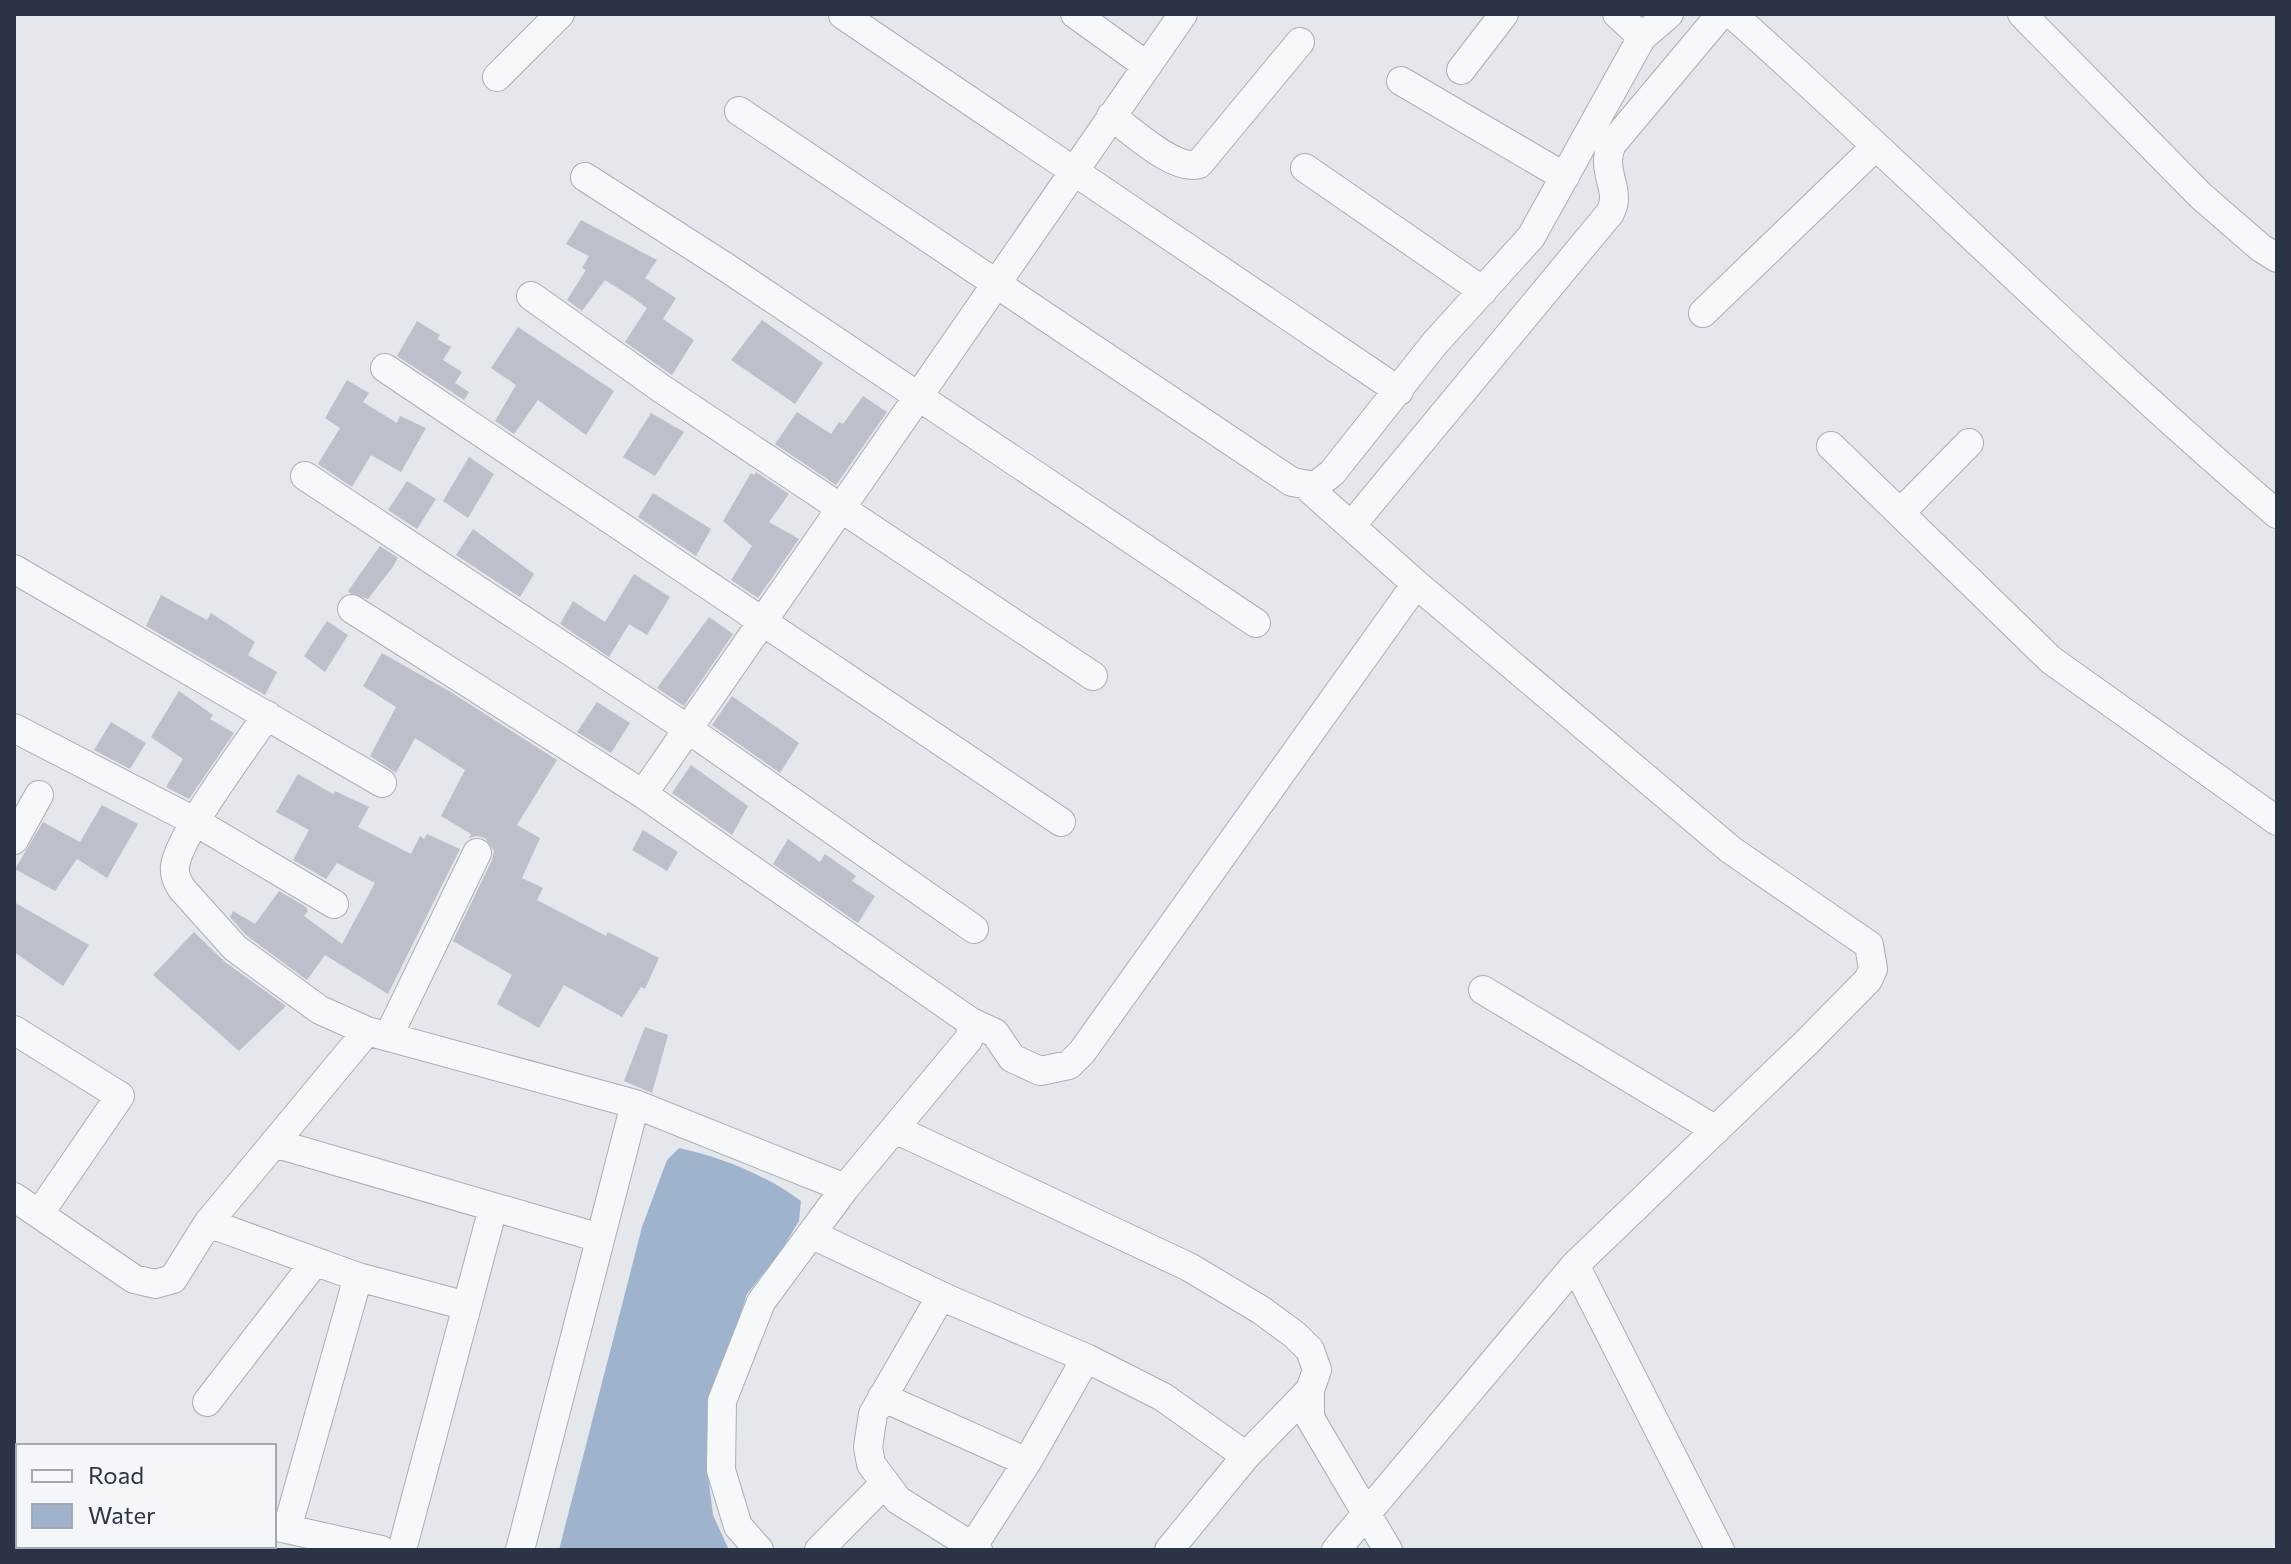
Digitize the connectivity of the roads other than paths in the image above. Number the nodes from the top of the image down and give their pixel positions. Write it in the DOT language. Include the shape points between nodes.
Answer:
graph roads {
  1 [pos="560,14"];
  2 [pos="1075,14"];
  3 [pos="1183,14"];
  4 [pos="1504,14"];
  5 [pos="1617,14"];
  6 [pos="1669,14"];
  7 [pos="1721,14"];
  8 [pos="1732,14"];
  9 [pos="2022,14"];
  10 [pos="843,15"];
  11 [pos="1642,37"];
  12 [pos="1300,42"];
  13 [pos="1146,65"];
  14 [pos="1461,70"];
  15 [pos="497,77"];
  16 [pos="1401,81"];
  17 [pos="739,111"];
  18 [pos="1111,116"];
  19 [pos="1875,147"];
  20 [pos="1305,168"];
  21 [pos="1072,173"];
  22 [pos="585,177"];
  23 [pos="1565,177"];
  24 [pos="2277,258"];
  25 [pos="995,285"];
  26 [pos="1483,291"];
  27 [pos="531,296"];
  28 [pos="1703,313"];
  29 [pos="385,368"];
  30 [pos="1399,391"];
  31 [pos="917,396"];
  32 [pos="1969,443"];
  33 [pos="1831,446"];
  34 [pos="305,476"];
  35 [pos="1305,485"];
  36 [pos="841,506"];
  37 [pos="1900,513"];
  38 [pos="2277,514"];
  39 [pos="1351,526"];
  40 [pos="14,569"];
  41 [pos="1416,584"];
  42 [pos="352,609"];
  43 [pos="762,619"];
  44 [pos="1256,623"];
  45 [pos="1093,676"];
  46 [pos="267,715"];
  47 [pos="14,728"];
  48 [pos="688,729"];
  49 [pos="382,783"];
  50 [pos="643,794"];
  51 [pos="39,795"];
  52 [pos="2277,821"];
  53 [pos="196,822"];
  54 [pos="1061,822"];
  55 [pos="14,840"];
  56 [pos="477,853"];
  57 [pos="334,904"];
  58 [pos="974,929"];
  59 [pos="1483,990"];
  60 [pos="971,1022"];
  61 [pos="14,1030"];
  62 [pos="377,1034"];
  63 [pos="635,1104"];
  64 [pos="895,1129"];
  65 [pos="1716,1130"];
  66 [pos="274,1143"];
  67 [pos="845,1188"];
  68 [pos="14,1197"];
  69 [pos="493,1208"];
  70 [pos="39,1214"];
  71 [pos="208,1223"];
  72 [pos="811,1234"];
  73 [pos="600,1238"];
  74 [pos="315,1262"];
  75 [pos="1575,1265"];
  76 [pos="358,1277"];
  77 [pos="941,1296"];
  78 [pos="467,1306"];
  79 [pos="1086,1358"];
  80 [pos="1310,1390"];
  81 [pos="882,1397"];
  82 [pos="207,1402"];
  83 [pos="1246,1456"];
  84 [pos="1027,1462"];
  85 [pos="884,1484"];
  86 [pos="1368,1514"];
  87 [pos="280,1528"];
  88 [pos="976,1548"];
  89 [pos="381,1550"];
  90 [pos="402,1550"];
  91 [pos="520,1550"];
  92 [pos="759,1550"];
  93 [pos="819,1550"];
  94 [pos="1169,1550"];
  95 [pos="1336,1550"];
  96 [pos="1388,1550"];
  97 [pos="1720,1550"];
  1 -- 15 [label="street"];
  2 -- 13 [label="street"];
  3 -- 13 [label="street"];
  4 -- 14 [label="street"];
  5 -- 11 [label="street"];
  6 -- 11 [label="street"];
  7 -- 39 [label="street" via="1612,144 1606,165 1615,204 1610,213"];
  8 -- 19 [label="street"];
  9 -- 24 [label="street" via="2201,196"];
  10 -- 21 [label="street"];
  11 -- 23 [label="street"];
  12 -- 18 [label="street" via="1199,164 1177,164"];
  13 -- 18 [label="street"];
  16 -- 23 [label="street"];
  17 -- 25 [label="street"];
  18 -- 21 [label="street"];
  19 -- 28 [label="street"];
  19 -- 38 [label="street"];
  20 -- 26 [label="street"];
  21 -- 25 [label="street"];
  21 -- 30 [label="street"];
  22 -- 31 [label="street"];
  23 -- 26 [label="street" via="1531,237"];
  25 -- 31 [label="street"];
  25 -- 35 [label="street" via="1292,482"];
  26 -- 30 [label="street"];
  27 -- 36 [label="street"];
  29 -- 43 [label="street"];
  30 -- 35 [label="street" via="1325,480"];
  31 -- 36 [label="street"];
  31 -- 44 [label="street"];
  32 -- 37 [label="street"];
  33 -- 37 [label="street"];
  34 -- 48 [label="street"];
  35 -- 39 [label="street"];
  36 -- 43 [label="street"];
  36 -- 45 [label="street"];
  37 -- 52 [label="street" via="2051,660"];
  39 -- 41 [label="street"];
  40 -- 46 [label="street"];
  41 -- 60 [label="street" via="1069,1065 1040,1071 1012,1058 995,1033"];
  41 -- 65 [label="street" via="1731,850 1869,945 1873,969 1868,980"];
  42 -- 50 [label="street"];
  43 -- 48 [label="street"];
  43 -- 54 [label="street"];
  46 -- 49 [label="street"];
  46 -- 53 [label="street"];
  47 -- 53 [label="street"];
  48 -- 50 [label="street"];
  48 -- 58 [label="street"];
  50 -- 60 [label="street"];
  51 -- 55 [label="street"];
  53 -- 57 [label="street"];
  53 -- 62 [label="street" via="175,866 182,889 235,948 320,1010"];
  56 -- 62 [label="street"];
  59 -- 65 [label="street"];
  60 -- 64 [label="street" via="968,1040"];
  61 -- 70 [label="street" via="120,1096"];
  62 -- 63 [label="street"];
  62 -- 66 [label="street"];
  63 -- 67 [label="street"];
  63 -- 73 [label="street"];
  64 -- 67 [label="street"];
  64 -- 80 [label="street" via="1189,1267 1261,1310 1310,1350 1317,1370"];
  65 -- 75 [label="street"];
  66 -- 69 [label="street"];
  66 -- 71 [label="street"];
  67 -- 72 [label="street"];
  68 -- 70 [label="street"];
  69 -- 73 [label="street"];
  69 -- 78 [label="street"];
  70 -- 71 [label="street" via="134,1279 155,1284 173,1279"];
  71 -- 74 [label="street"];
  72 -- 77 [label="street"];
  72 -- 92 [label="street" via="761,1302 722,1401 721,1470 738,1526"];
  73 -- 91 [label="street"];
  74 -- 76 [label="street"];
  74 -- 82 [label="street"];
  75 -- 86 [label="street"];
  75 -- 97 [label="street"];
  76 -- 78 [label="street"];
  76 -- 87 [label="street"];
  77 -- 79 [label="street"];
  77 -- 81 [label="street"];
  78 -- 90 [label="street"];
  79 -- 83 [label="street" via="1163,1397"];
  79 -- 84 [label="street"];
  80 -- 83 [label="street"];
  80 -- 86 [label="street" via="1310,1418"];
  81 -- 84 [label="street"];
  81 -- 85 [label="street" via="873,1414 868,1447"];
  83 -- 94 [label="street"];
  84 -- 88 [label="street"];
  85 -- 88 [label="street" via="917,1514"];
  85 -- 93 [label="street"];
  86 -- 95 [label="street"];
  86 -- 96 [label="street"];
  87 -- 89 [label="street"];
}
